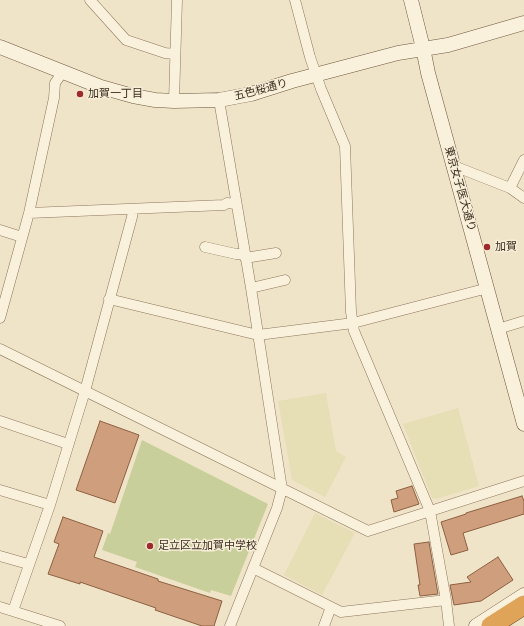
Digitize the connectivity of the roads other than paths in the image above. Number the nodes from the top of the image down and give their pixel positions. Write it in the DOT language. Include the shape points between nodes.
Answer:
graph roads {
  1 [pos="90,0"];
  2 [pos="177,0"];
  3 [pos="296,0"];
  4 [pos="411,0"];
  5 [pos="524,24"];
  6 [pos="0,48"];
  7 [pos="423,48"];
  8 [pos="174,54"];
  9 [pos="62,73"];
  10 [pos="316,75"];
  11 [pos="219,100"];
  12 [pos="174,101"];
  13 [pos="524,160"];
  14 [pos="454,166"];
  15 [pos="510,188"];
  16 [pos="524,198"];
  17 [pos="236,204"];
  18 [pos="133,209"];
  19 [pos="29,214"];
  20 [pos="0,230"];
  21 [pos="22,237"];
  22 [pos="206,247"];
  23 [pos="276,253"];
  24 [pos="244,256"];
  25 [pos="285,280"];
  26 [pos="250,288"];
  27 [pos="488,288"];
  28 [pos="109,299"];
  29 [pos="0,318"];
  30 [pos="524,321"];
  31 [pos="353,323"];
  32 [pos="498,329"];
  33 [pos="258,335"];
  34 [pos="0,349"];
  35 [pos="84,391"];
  36 [pos="0,421"];
  37 [pos="524,424"];
  38 [pos="68,444"];
  39 [pos="524,481"];
  40 [pos="282,489"];
  41 [pos="0,490"];
  42 [pos="50,505"];
  43 [pos="430,511"];
  44 [pos="0,556"];
  45 [pos="28,564"];
  46 [pos="253,568"];
  47 [pos="524,595"];
  48 [pos="446,600"];
  49 [pos="524,605"];
  50 [pos="0,607"];
  51 [pos="331,607"];
  52 [pos="13,611"];
  53 [pos="524,618"];
  54 [pos="60,626"];
  55 [pos="230,626"];
  56 [pos="324,626"];
  57 [pos="449,626"];
  58 [pos="476,626"];
  59 [pos="491,626"];
  60 [pos="511,626"];
  1 -- 8 [label="street" via="126,40"];
  2 -- 8 [label="street"];
  3 -- 10 [label="street"];
  4 -- 7 [label="street, 東京女子医大通り"];
  5 -- 7 [label="street, 五色桜通り"];
  6 -- 9 [label="street, 五色桜通り"];
  7 -- 10 [label="street, 五色桜通り"];
  7 -- 14 [label="street, 東京女子医大通り"];
  8 -- 12 [label="street"];
  9 -- 12 [label="street, 五色桜通り" via="101,88 133,96"];
  9 -- 19 [label="street" via="54,83 54,98"];
  10 -- 11 [label="street, 五色桜通り" via="251,94"];
  10 -- 31 [label="street" via="345,146"];
  11 -- 12 [label="street, 五色桜通り"];
  11 -- 17 [label="street"];
  13 -- 15 [label="street"];
  14 -- 15 [label="street"];
  14 -- 27 [label="street, 東京女子医大通り"];
  15 -- 16 [label="street"];
  17 -- 18 [label="street"];
  17 -- 24 [label="street"];
  18 -- 19 [label="street"];
  18 -- 28 [label="street"];
  19 -- 21 [label="street"];
  20 -- 21 [label="street"];
  21 -- 29 [label="street"];
  22 -- 24 [label="street"];
  23 -- 24 [label="street"];
  24 -- 26 [label="street"];
  25 -- 26 [label="street"];
  26 -- 33 [label="street"];
  27 -- 31 [label="street"];
  27 -- 32 [label="street, 東京女子医大通り"];
  28 -- 33 [label="street"];
  28 -- 35 [label="street"];
  30 -- 32 [label="street"];
  31 -- 33 [label="street"];
  31 -- 43 [label="street" via="354,331"];
  32 -- 37 [label="street, 東京女子医大通り"];
  33 -- 40 [label="street"];
  34 -- 35 [label="street"];
  35 -- 38 [label="street"];
  35 -- 40 [label="street"];
  36 -- 38 [label="street"];
  38 -- 42 [label="street"];
  39 -- 43 [label="street"];
  40 -- 43 [label="street" via="368,530"];
  40 -- 46 [label="street"];
  41 -- 42 [label="street"];
  42 -- 45 [label="street"];
  43 -- 48 [label="street"];
  44 -- 45 [label="street"];
  45 -- 52 [label="street"];
  46 -- 51 [label="street"];
  46 -- 55 [label="street"];
  47 -- 58 [label="street"];
  48 -- 51 [label="street" via="341,612"];
  48 -- 57 [label="street"];
  49 -- 59 [label="highway"];
  50 -- 52 [label="street"];
  51 -- 56 [label="street"];
  52 -- 54 [label="street"];
  53 -- 60 [label="highway"];
}
